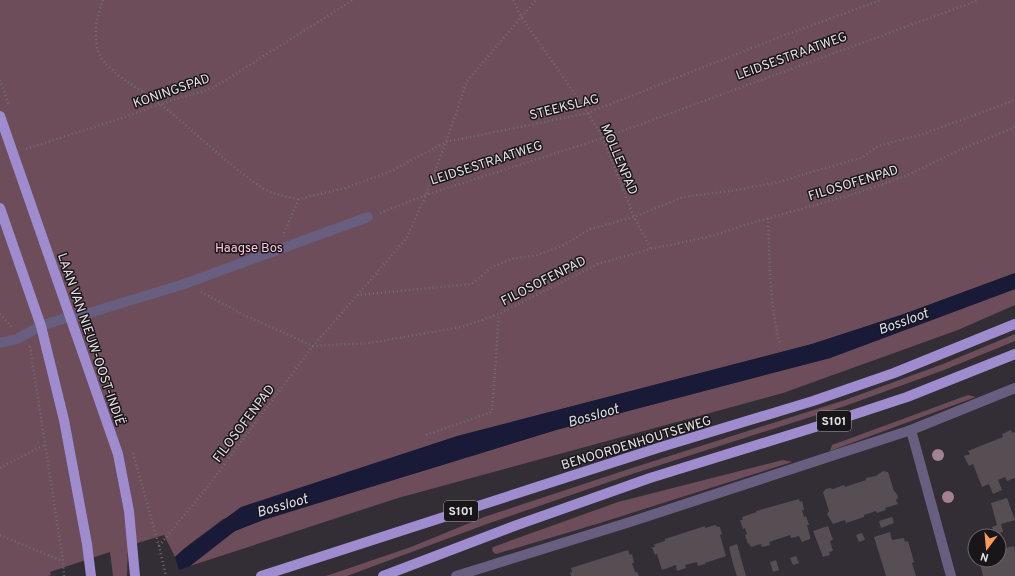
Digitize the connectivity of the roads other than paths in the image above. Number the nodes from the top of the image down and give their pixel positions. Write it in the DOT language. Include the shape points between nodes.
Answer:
graph roads {
  1 [pos="0,116"];
  2 [pos="0,208"];
  3 [pos="368,217"];
  4 [pos="71,316"];
  5 [pos="1015,324"];
  6 [pos="41,326"];
  7 [pos="0,343"];
  8 [pos="1015,354"];
  9 [pos="1015,388"];
  10 [pos="911,430"];
  11 [pos="91,576"];
  12 [pos="135,576"];
  13 [pos="261,576"];
  14 [pos="383,576"];
  15 [pos="456,576"];
  16 [pos="951,576"];
  1 -- 4 [label="main road, LAAN VAN NIEUW-OOST-INDIË"];
  2 -- 6 [label="main road"];
  3 -- 4 [label="street" via="184,284 86,314"];
  4 -- 6 [label="street"];
  4 -- 12 [label="main road, LAAN VAN NIEUW-OOST-INDIË" via="118,454 130,511"];
  5 -- 13 [label="main road, BENOORDENHOUTSEWEG / S101" via="894,373 813,401"];
  6 -- 7 [label="street" via="16,339"];
  6 -- 11 [label="main road" via="64,420"];
  8 -- 14 [label="main road, S101" via="907,397 650,478"];
  9 -- 10 [label="street"];
  10 -- 15 [label="street"];
  10 -- 16 [label="street"];
}
